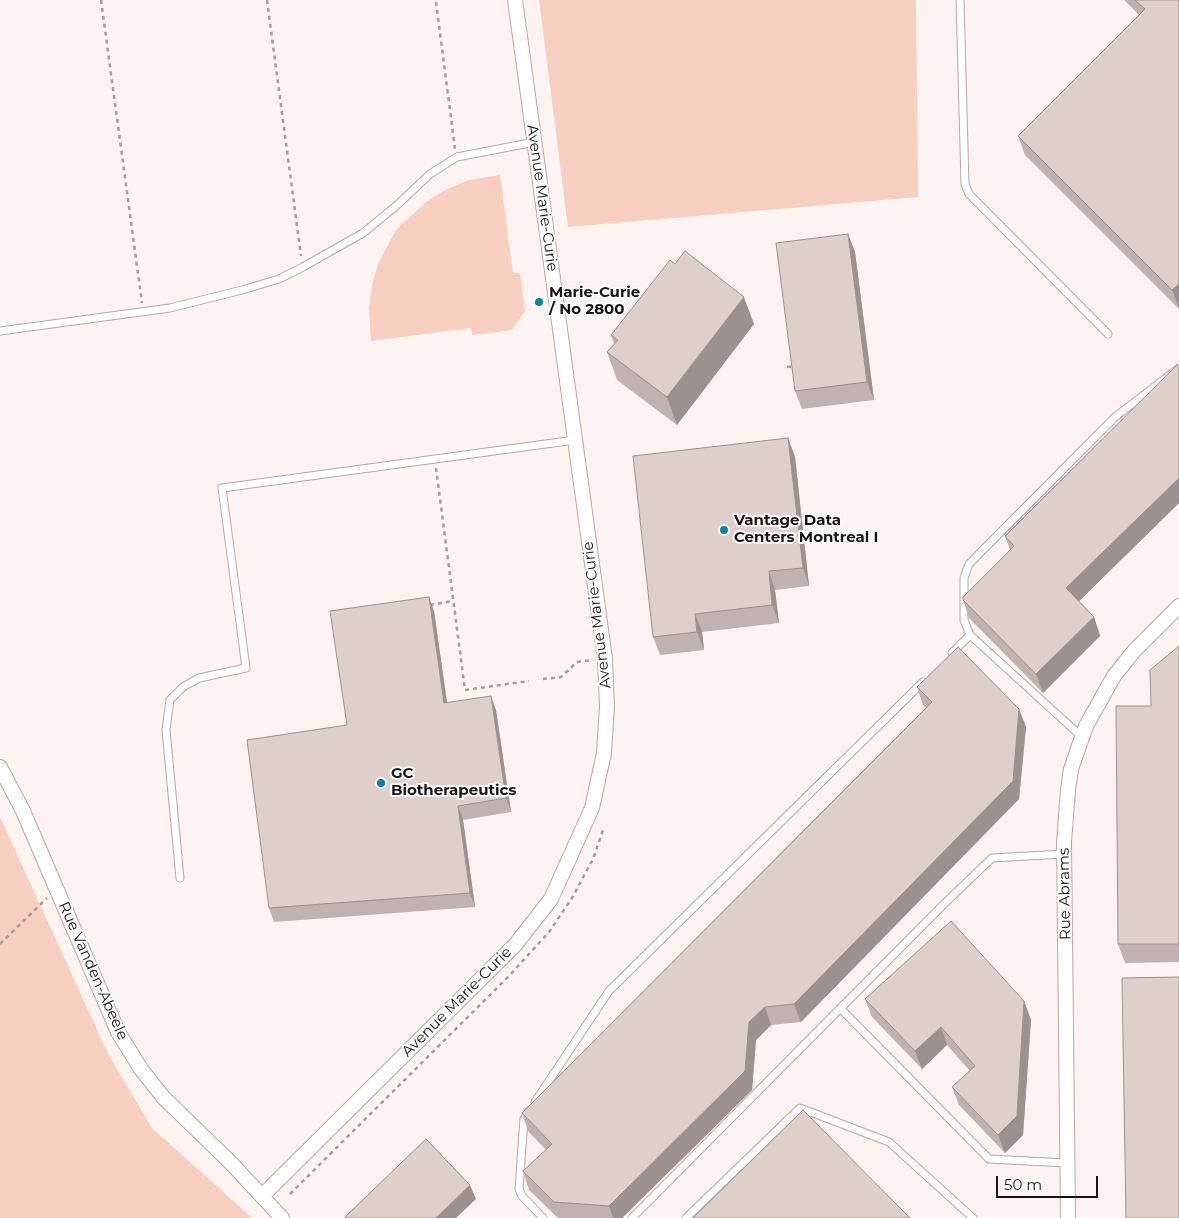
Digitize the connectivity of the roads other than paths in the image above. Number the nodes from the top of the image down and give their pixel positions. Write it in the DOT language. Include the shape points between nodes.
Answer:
graph roads {
  1 [pos="515,0"];
  2 [pos="960,0"];
  3 [pos="535,142"];
  4 [pos="0,331"];
  5 [pos="1108,334"];
  6 [pos="1179,368"];
  7 [pos="575,440"];
  8 [pos="1179,606"];
  9 [pos="970,635"];
  10 [pos="949,656"];
  11 [pos="928,677"];
  12 [pos="1082,737"];
  13 [pos="0,767"];
  14 [pos="1064,854"];
  15 [pos="180,878"];
  16 [pos="841,1009"];
  17 [pos="1067,1163"];
  18 [pos="262,1196"];
  19 [pos="282,1218"];
  20 [pos="543,1218"];
  21 [pos="632,1218"];
  22 [pos="686,1218"];
  23 [pos="973,1218"];
  24 [pos="1068,1218"];
  1 -- 3 [label="street, Avenue Marie-Curie"];
  2 -- 5 [label="lane" via="965,184 969,194"];
  3 -- 4 [label="lane" via="456,158 430,174 363,233 279,279 170,308"];
  3 -- 7 [label="street, Avenue Marie-Curie"];
  6 -- 9 [label="lane" via="1114,417 969,564 964,578 964,620"];
  7 -- 15 [label="lane" via="222,488 246,668 199,678 170,700 166,730"];
  7 -- 18 [label="street, Avenue Marie-Curie" via="605,659 607,707 604,752 592,808 551,898 515,945"];
  8 -- 12 [label="street, Rue Abrams" via="1114,676"];
  9 -- 10 [label="lane"];
  9 -- 12 [label="lane"];
  11 -- 20 [label="lane" via="609,991 524,1119 519,1189"];
  12 -- 14 [label="street, Rue Abrams" via="1071,769"];
  13 -- 18 [label="street, Rue Vanden-Abeele" via="23,811 118,1032 163,1097"];
  14 -- 16 [label="lane" via="992,858"];
  14 -- 17 [label="street, Rue Abrams"];
  16 -- 17 [label="lane" via="989,1159"];
  16 -- 21 [label="lane"];
  17 -- 24 [label="street, Rue Abrams"];
  18 -- 19 [label="street, Rue Vanden-Abeele"];
  22 -- 23 [label="lane" via="800,1108 889,1142"];
}
